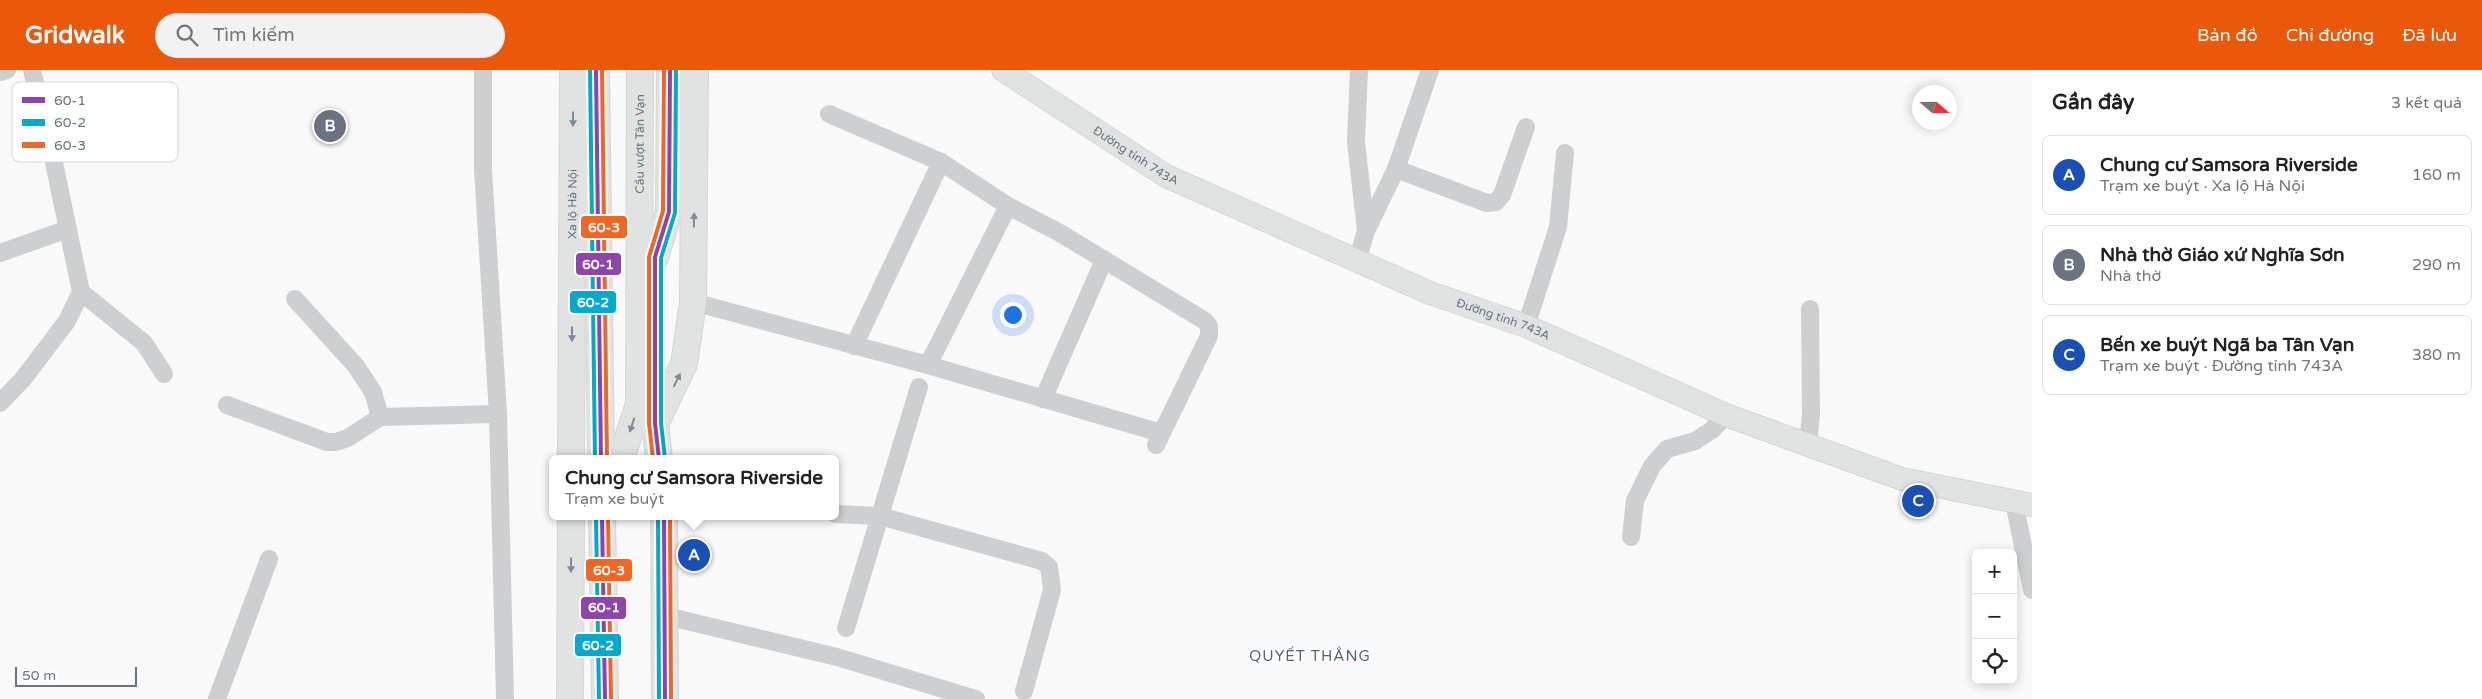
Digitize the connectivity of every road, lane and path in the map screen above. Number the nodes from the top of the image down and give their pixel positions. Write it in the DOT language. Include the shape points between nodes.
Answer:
graph roads {
  1 [pos="7,70"];
  2 [pos="483,70"];
  3 [pos="573,70"];
  4 [pos="596,70"];
  5 [pos="640,70"];
  6 [pos="654,70"];
  7 [pos="670,70"];
  8 [pos="695,70"];
  9 [pos="1005,70"];
  10 [pos="1359,70"];
  11 [pos="1430,70"];
  12 [pos="0,72"];
  13 [pos="830,114"];
  14 [pos="1526,127"];
  15 [pos="1565,153"];
  16 [pos="53,162"];
  17 [pos="942,162"];
  18 [pos="1396,169"];
  19 [pos="1008,206"];
  20 [pos="654,214"];
  21 [pos="68,229"];
  22 [pos="1366,231"];
  23 [pos="0,253"];
  24 [pos="1104,260"];
  25 [pos="1357,262"];
  26 [pos="81,292"];
  27 [pos="295,299"];
  28 [pos="692,302"];
  29 [pos="1810,308"];
  30 [pos="1526,326"];
  31 [pos="854,346"];
  32 [pos="928,365"];
  33 [pos="164,374"];
  34 [pos="919,387"];
  35 [pos="1043,399"];
  36 [pos="0,403"];
  37 [pos="227,405"];
  38 [pos="498,414"];
  39 [pos="1726,415"];
  40 [pos="380,417"];
  41 [pos="655,424"];
  42 [pos="1808,442"];
  43 [pos="571,455"];
  44 [pos="601,455"];
  45 [pos="622,455"];
  46 [pos="659,455"];
  47 [pos="2023,504"];
  48 [pos="839,514"];
  49 [pos="880,516"];
  50 [pos="571,520"];
  51 [pos="602,520"];
  52 [pos="664,520"];
  53 [pos="1631,537"];
  54 [pos="269,559"];
  55 [pos="2032,590"];
  56 [pos="666,616"];
  57 [pos="846,628"];
  58 [pos="604,655"];
  59 [pos="1024,691"];
  60 [pos="217,699"];
  61 [pos="505,699"];
  62 [pos="570,699"];
  63 [pos="578,699"];
  64 [pos="605,699"];
  65 [pos="665,699"];
  66 [pos="976,699"];
  1 -- 12 [label="street"];
  2 -- 38 [label="street" via="482,169"];
  3 -- 43 [label="highway, Xa lộ Hà Nội, one-way"];
  4 -- 44 [label="highway, Xa lộ Hà Nội"];
  5 -- 20 [label="highway, Cầu vượt Tân Vạn"];
  6 -- 20 [label="highway, Cầu vượt Tân Vạn"];
  7 -- 20 [label="highway"];
  28 -- 8 [label="highway, one-way"];
  9 -- 25 [label="main road, Đường tỉnh 743A" via="1166,176"];
  10 -- 22 [label="street" via="1356,142"];
  11 -- 18 [label="street"];
  13 -- 17 [label="street"];
  14 -- 18 [label="street" via="1502,195 1496,202 1487,203"];
  15 -- 30 [label="street" via="1558,227"];
  16 -- 21 [label="street"];
  17 -- 19 [label="street"];
  17 -- 31 [label="street"];
  18 -- 22 [label="street"];
  19 -- 24 [label="street" via="1060,232"];
  19 -- 32 [label="street"];
  20 -- 41 [label="highway"];
  20 -- 45 [label="highway, one-way" via="639,404"];
  21 -- 23 [label="street"];
  21 -- 26 [label="street"];
  22 -- 25 [label="street"];
  24 -- 35 [label="street"];
  24 -- 35 [label="street" via="1205,321 1209,326 1209,336 1159,439"];
  25 -- 30 [label="main road, Đường tỉnh 743A" via="1430,293"];
  26 -- 33 [label="street" via="144,343"];
  26 -- 36 [label="street" via="67,321"];
  27 -- 40 [label="street" via="356,366 373,392"];
  28 -- 31 [label="street"];
  41 -- 28 [label="highway, one-way" via="684,364"];
  29 -- 42 [label="street" via="1811,415"];
  30 -- 39 [label="main road, Đường tỉnh 743A"];
  31 -- 32 [label="street"];
  32 -- 35 [label="street"];
  34 -- 49 [label="street"];
  37 -- 40 [label="street" via="327,442 348,438"];
  38 -- 40 [label="street"];
  38 -- 61 [label="street"];
  39 -- 42 [label="main road, Đường tỉnh 743A"];
  39 -- 53 [label="street" via="1695,441 1667,449 1652,466 1635,501"];
  41 -- 46 [label="highway"];
  42 -- 47 [label="main road, Đường tỉnh 743A" via="1902,478"];
  47 -- 55 [label="street"];
  48 -- 49 [label="street"];
  49 -- 57 [label="street"];
  49 -- 59 [label="street" via="1042,561 1049,567 1052,590"];
  50 -- 62 [label="highway, one-way"];
  51 -- 58 [label="highway"];
  52 -- 56 [label="highway"];
  54 -- 60 [label="street"];
  56 -- 65 [label="highway"];
  56 -- 66 [label="street" via="837,658"];
  58 -- 63 [label="highway"];
  58 -- 64 [label="highway"];
}
